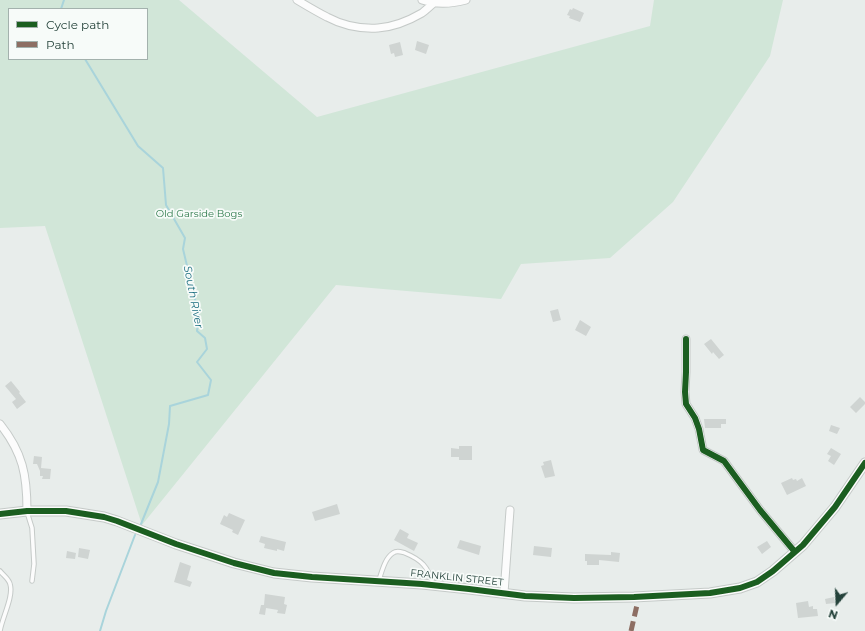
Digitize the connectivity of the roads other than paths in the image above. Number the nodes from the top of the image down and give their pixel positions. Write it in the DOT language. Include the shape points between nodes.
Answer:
graph roads {
  1 [pos="297,0"];
  2 [pos="422,0"];
  3 [pos="466,0"];
  4 [pos="434,3"];
  5 [pos="686,339"];
  6 [pos="0,424"];
  7 [pos="865,463"];
  8 [pos="510,510"];
  9 [pos="27,511"];
  10 [pos="0,514"];
  11 [pos="795,552"];
  12 [pos="0,571"];
  13 [pos="32,581"];
  14 [pos="378,581"];
  15 [pos="434,585"];
  16 [pos="504,594"];
  17 [pos="0,631"];
  1 -- 4 [label="street" via="338,22 370,28 405,21 422,13"];
  2 -- 4 [label="street"];
  3 -- 4 [label="street" via="447,4"];
  5 -- 11 [label="street" via="686,404 696,418 703,450 724,461"];
  6 -- 9 [label="street" via="14,443 22,463 26,482"];
  7 -- 11 [label="street, FRANKLIN STREET" via="835,507"];
  8 -- 16 [label="street"];
  9 -- 10 [label="street, FRANKLIN STREET"];
  9 -- 13 [label="lane" via="32,528"];
  9 -- 14 [label="street, FRANKLIN STREET" via="66,511 104,517 176,544 260,570 312,577"];
  11 -- 16 [label="street, FRANKLIN STREET" via="757,582 718,592 626,598"];
  12 -- 17 [label="lane" via="10,582 11,590"];
  14 -- 15 [label="street, FRANKLIN STREET"];
  14 -- 15 [label="lane" via="390,556 398,551 414,557 425,565"];
  15 -- 16 [label="street, FRANKLIN STREET"];
}
